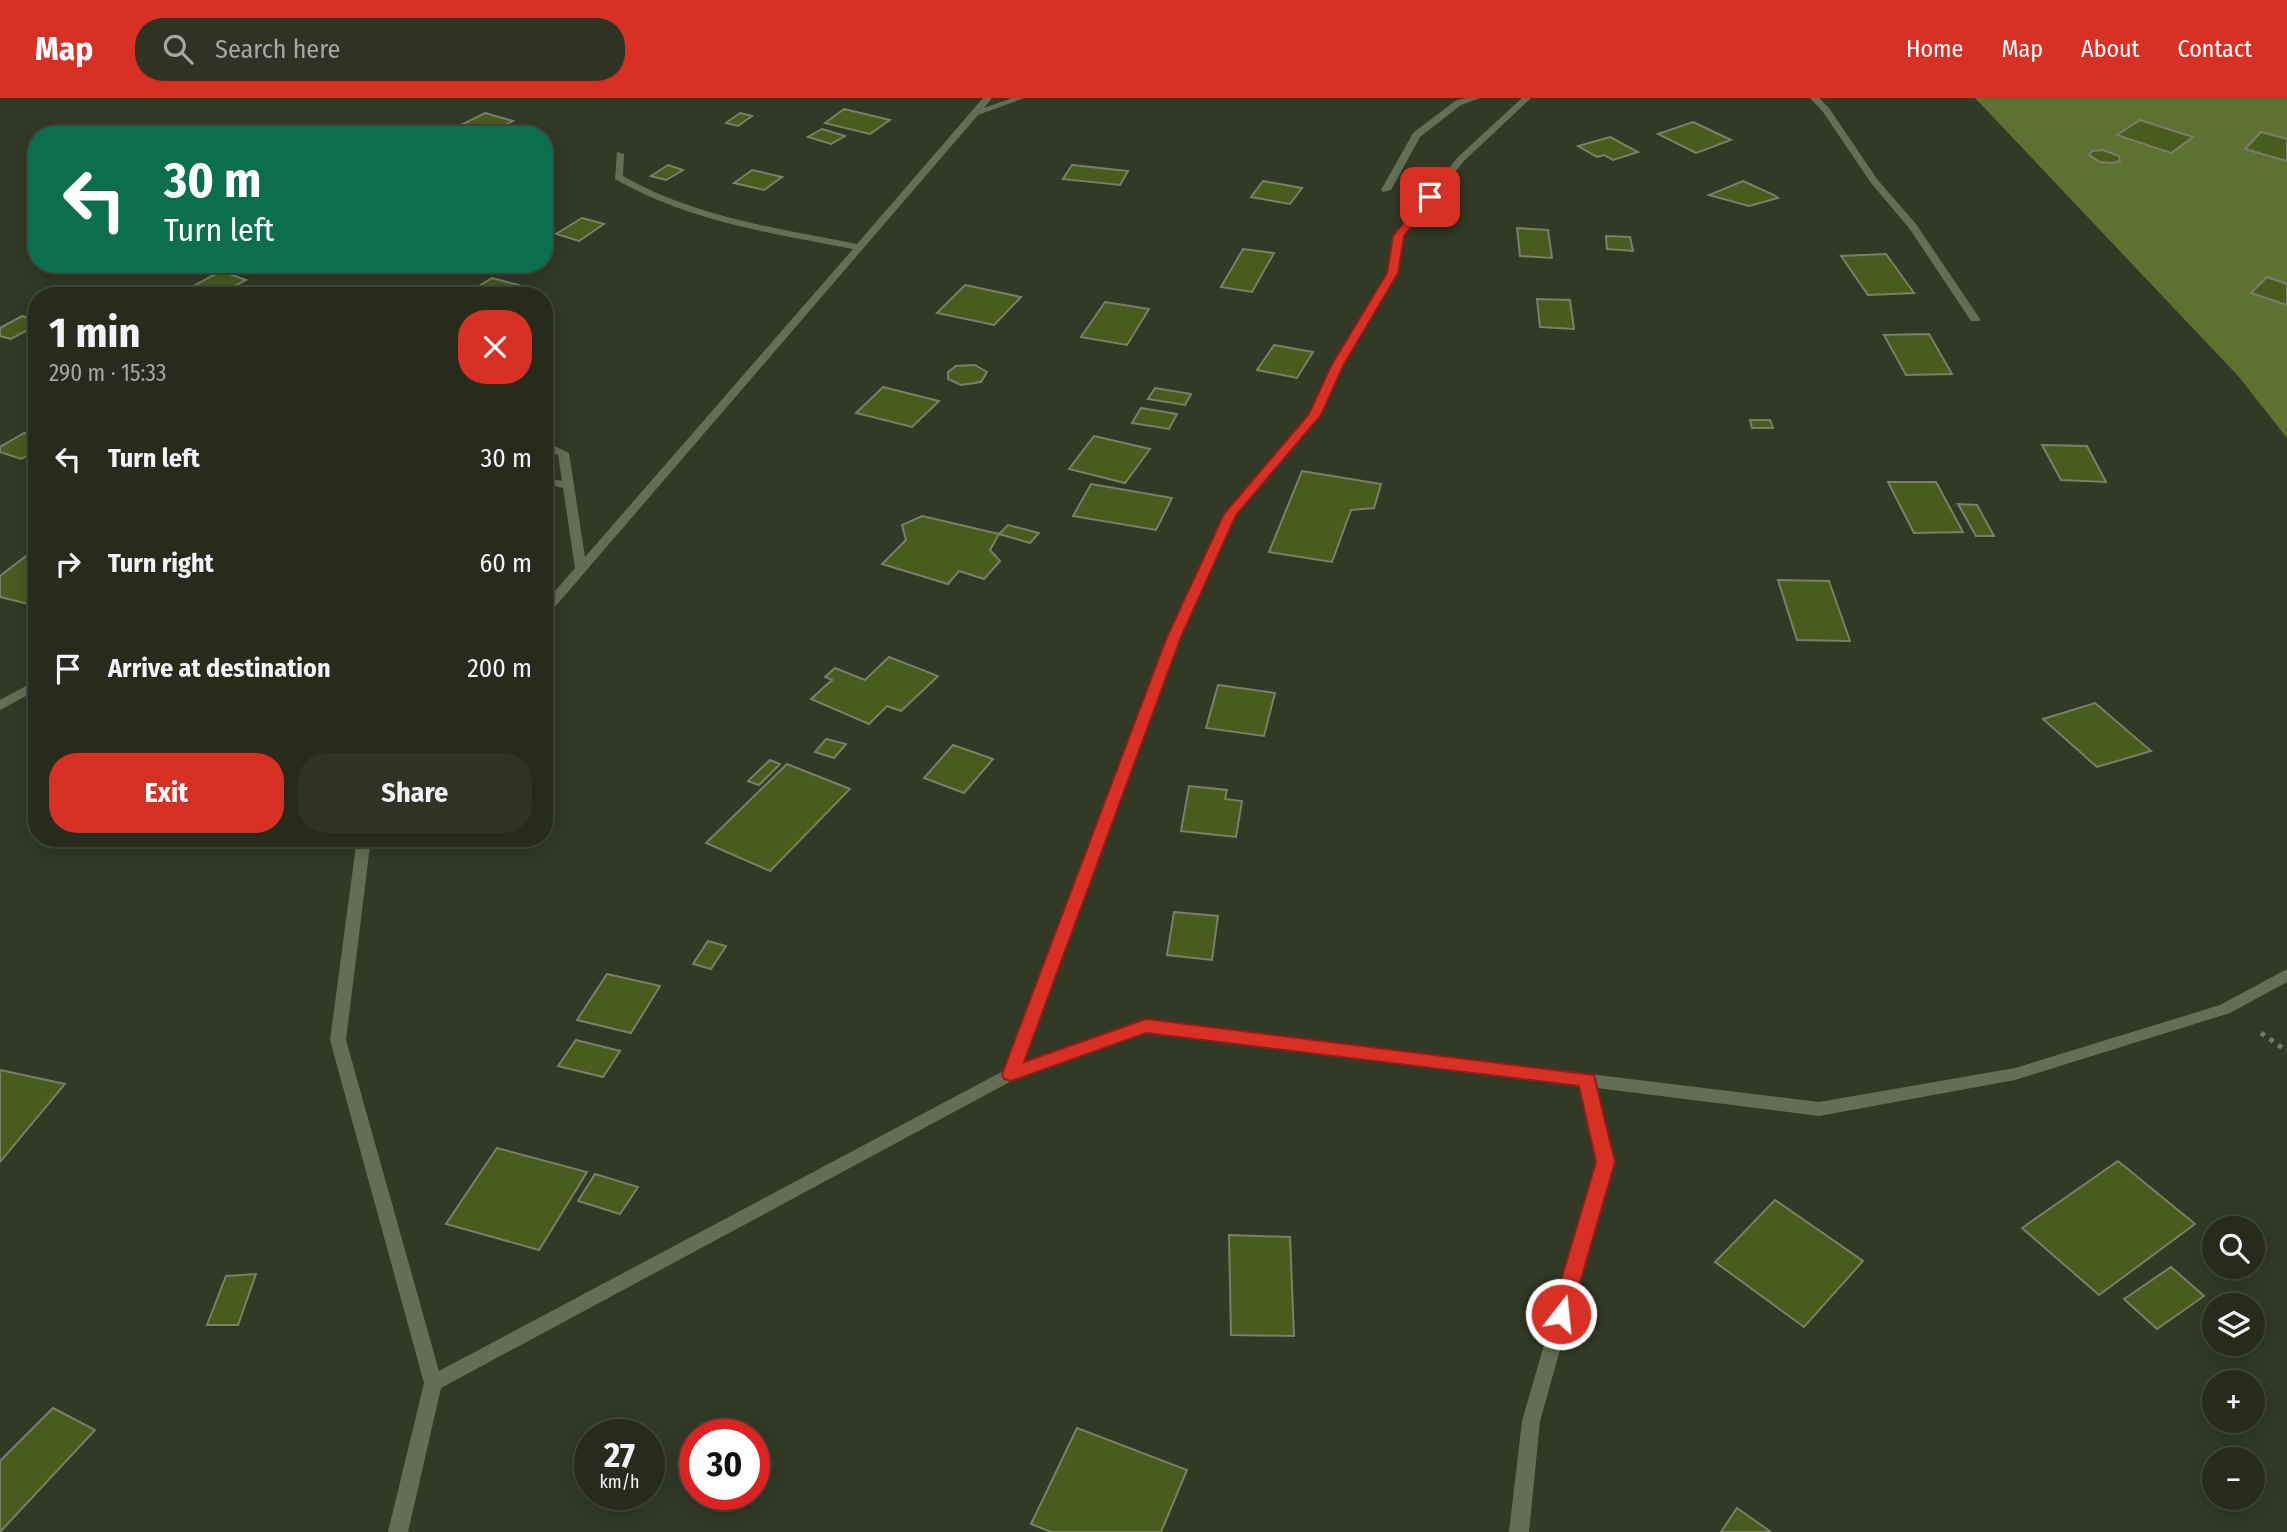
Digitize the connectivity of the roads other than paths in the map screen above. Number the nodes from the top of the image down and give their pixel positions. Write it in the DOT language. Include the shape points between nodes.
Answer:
graph roads {
  1 [pos="988,98"];
  2 [pos="1020,98"];
  3 [pos="1476,98"];
  4 [pos="1527,98"];
  5 [pos="1814,98"];
  6 [pos="975,113"];
  7 [pos="620,154"];
  8 [pos="1386,190"];
  9 [pos="859,247"];
  10 [pos="1975,319"];
  11 [pos="553,448"];
  12 [pos="553,482"];
  13 [pos="567,486"];
  14 [pos="581,568"];
  15 [pos="553,601"];
  16 [pos="28,689"];
  17 [pos="0,706"];
  18 [pos="363,847"];
  19 [pos="2287,975"];
  20 [pos="1011,1074"];
  21 [pos="1587,1080"];
  22 [pos="433,1383"];
  23 [pos="398,1532"];
  24 [pos="1519,1532"];
  1 -- 6 [label="street"];
  2 -- 6 [label="street"];
  3 -- 8 [label="street" via="1458,103 1416,135"];
  4 -- 20 [label="street" via="1461,159 1398,236 1392,273 1337,366 1315,415 1230,514 1174,637"];
  5 -- 10 [label="street" via="1913,226"];
  6 -- 9 [label="street"];
  7 -- 9 [label="street" via="618,177 643,194 719,218"];
  9 -- 14 [label="street"];
  11 -- 13 [label="street" via="563,453"];
  12 -- 13 [label="street"];
  13 -- 14 [label="street"];
  14 -- 15 [label="street"];
  16 -- 17 [label="street"];
  18 -- 22 [label="street" via="338,1040"];
  19 -- 21 [label="street" via="2225,1009 2015,1074 1819,1109"];
  20 -- 21 [label="street" via="1146,1026"];
  20 -- 22 [label="street"];
  21 -- 24 [label="street" via="1605,1162 1531,1421"];
  22 -- 23 [label="street"];
}
